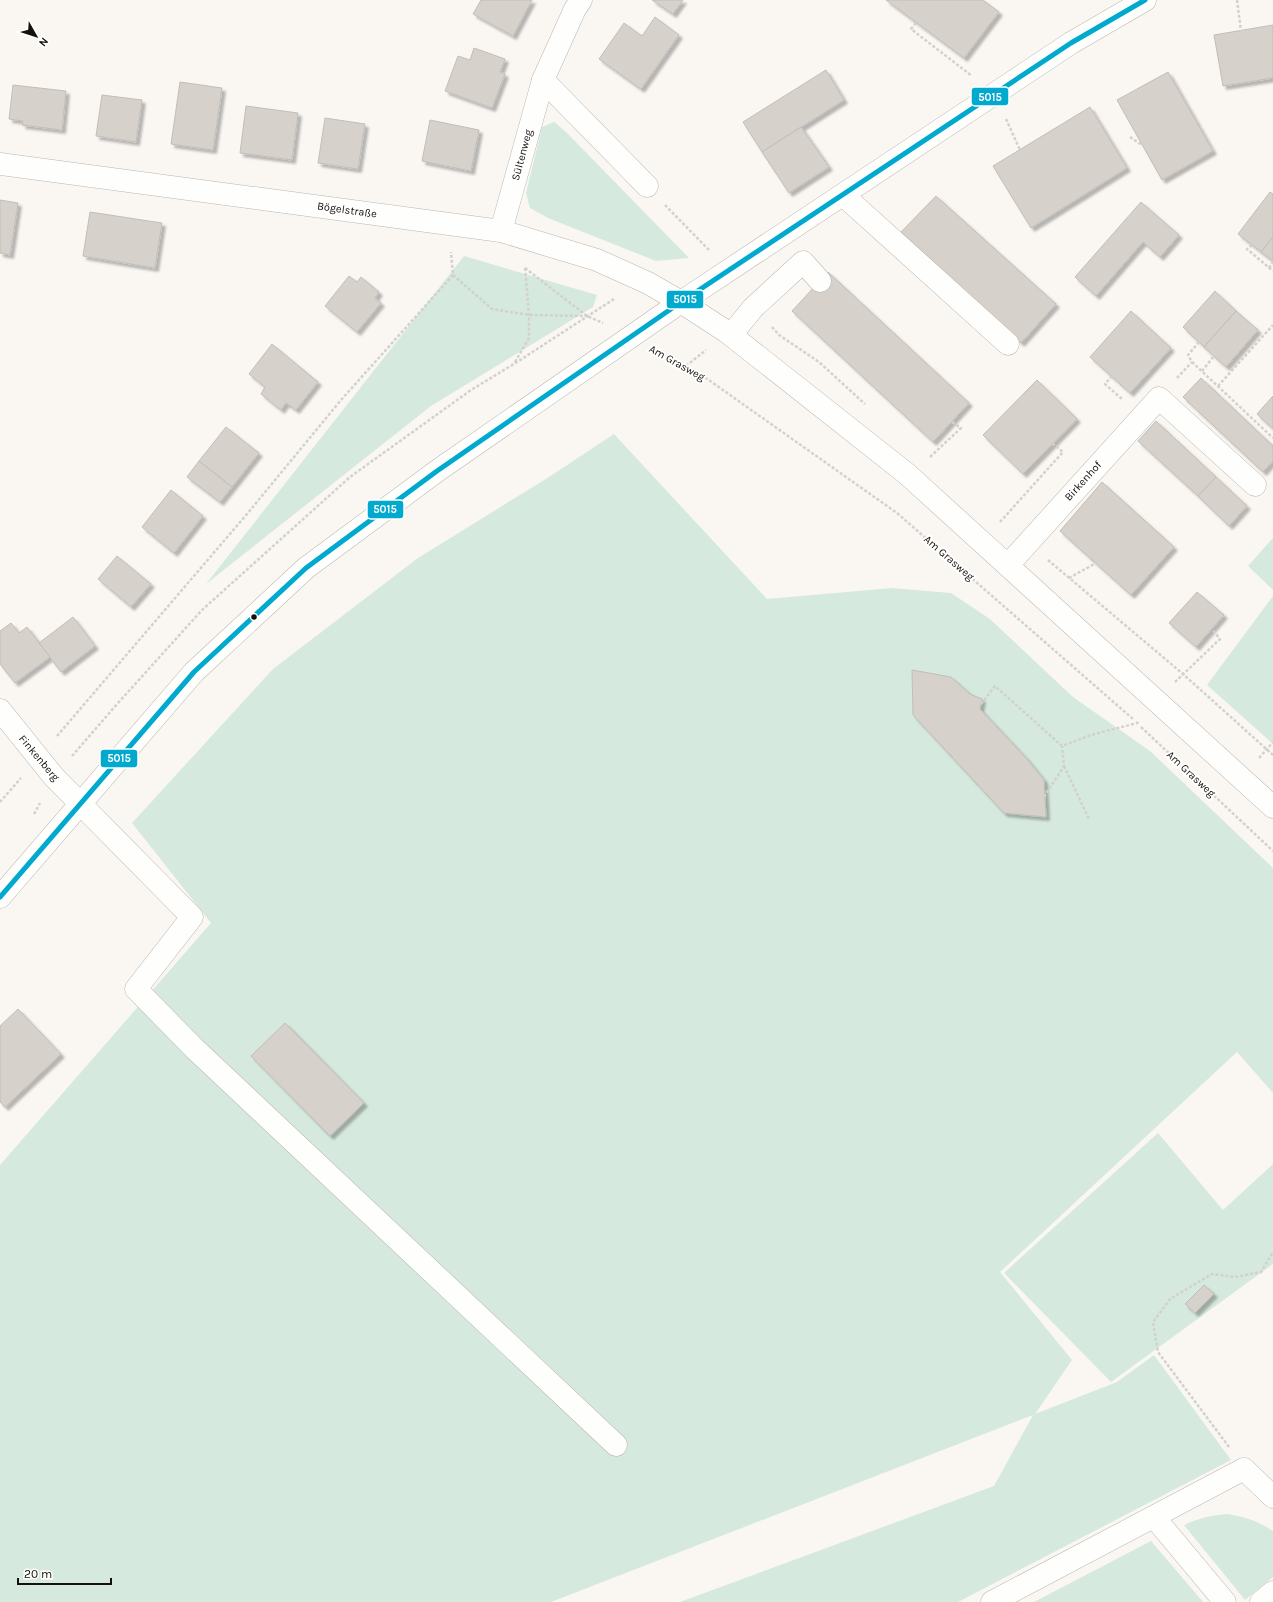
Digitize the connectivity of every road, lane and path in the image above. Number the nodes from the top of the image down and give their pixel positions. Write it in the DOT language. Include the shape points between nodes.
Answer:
graph roads {
  1 [pos="581,0"];
  2 [pos="1145,0"];
  3 [pos="1237,0"];
  4 [pos="916,23"];
  5 [pos="1241,30"];
  6 [pos="965,71"];
  7 [pos="543,80"];
  8 [pos="994,93"];
  9 [pos="1130,136"];
  10 [pos="1142,145"];
  11 [pos="1020,150"];
  12 [pos="0,164"];
  13 [pos="647,186"];
  14 [pos="842,195"];
  15 [pos="459,225"];
  16 [pos="511,234"];
  17 [pos="1252,245"];
  18 [pos="1273,262"];
  19 [pos="525,268"];
  20 [pos="1269,268"];
  21 [pos="1273,271"];
  22 [pos="726,273"];
  23 [pos="453,275"];
  24 [pos="820,281"];
  25 [pos="681,302"];
  26 [pos="529,315"];
  27 [pos="587,316"];
  28 [pos="1273,325"];
  29 [pos="732,335"];
  30 [pos="630,338"];
  31 [pos="1199,342"];
  32 [pos="1008,344"];
  33 [pos="1214,356"];
  34 [pos="514,364"];
  35 [pos="1202,371"];
  36 [pos="1218,386"];
  37 [pos="952,422"];
  38 [pos="1273,438"];
  39 [pos="1053,444"];
  40 [pos="907,474"];
  41 [pos="1255,485"];
  42 [pos="983,542"];
  43 [pos="1096,563"];
  44 [pos="1008,565"];
  45 [pos="1049,602"];
  46 [pos="1212,629"];
  47 [pos="1158,701"];
  48 [pos="981,704"];
  49 [pos="0,710"];
  50 [pos="1137,723"];
  51 [pos="1062,746"];
  52 [pos="38,757"];
  53 [pos="1064,766"];
  54 [pos="1044,797"];
  55 [pos="0,802"];
  56 [pos="81,803"];
  57 [pos="1273,808"];
  58 [pos="1089,819"];
  59 [pos="1273,851"];
  60 [pos="0,897"];
  61 [pos="1273,1252"];
  62 [pos="616,1445"];
  63 [pos="1244,1469"];
  64 [pos="1273,1497"];
  65 [pos="1154,1517"];
  66 [pos="1273,1592"];
  67 [pos="992,1602"];
  68 [pos="1225,1602"];
  69 [pos="1261,1602"];
  1 -- 7 [label="street, Sültenweg"];
  2 -- 8 [label="street" via="1071,43"];
  3 -- 5 [label="path"];
  4 -- 6 [label="path" via="911,29"];
  7 -- 13 [label="street"];
  7 -- 16 [label="street, Sültenweg"];
  8 -- 11 [label="path"];
  8 -- 14 [label="street"];
  9 -- 10 [label="path"];
  12 -- 15 [label="street, Bögelstraße"];
  13 -- 22 [label="path" via="718,260"];
  14 -- 22 [label="street"];
  14 -- 32 [label="street"];
  15 -- 16 [label="street, Bögelstraße"];
  15 -- 23 [label="path" via="451,248"];
  16 -- 19 [label="path"];
  16 -- 25 [label="street, Bögelstraße" via="597,260 648,283"];
  17 -- 20 [label="path" via="1247,249"];
  18 -- 20 [label="path"];
  19 -- 26 [label="path"];
  19 -- 27 [label="path, Am Grasweg"];
  20 -- 21 [label="path"];
  22 -- 25 [label="street"];
  23 -- 26 [label="path" via="492,309"];
  23 -- 52 [label="path" via="340,400 247,514"];
  24 -- 29 [label="street" via="803,262 754,308"];
  25 -- 29 [label="street"];
  25 -- 30 [label="street"];
  26 -- 27 [label="path"];
  26 -- 34 [label="path" via="529,338"];
  27 -- 30 [label="path, Am Grasweg"];
  28 -- 36 [label="path"];
  29 -- 40 [label="street"];
  30 -- 50 [label="path, Am Grasweg" via="696,371 897,514"];
  30 -- 56 [label="street" via="436,471 306,568 194,672"];
  31 -- 35 [label="path" via="1188,355"];
  33 -- 35 [label="path"];
  35 -- 36 [label="path"];
  36 -- 38 [label="path"];
  37 -- 40 [label="path" via="961,428 928,459"];
  39 -- 42 [label="path" via="1063,452"];
  40 -- 42 [label="street"];
  41 -- 44 [label="street, Birkenhof" via="1159,398"];
  42 -- 44 [label="street"];
  43 -- 45 [label="path" via="1070,577"];
  44 -- 45 [label="street"];
  45 -- 47 [label="street"];
  46 -- 47 [label="path" via="1220,638"];
  47 -- 57 [label="street"];
  48 -- 51 [label="path" via="995,686"];
  49 -- 52 [label="street, Finkenberg"];
  50 -- 51 [label="path" via="1090,735"];
  50 -- 59 [label="path, Am Grasweg"];
  51 -- 53 [label="path"];
  52 -- 55 [label="path"];
  52 -- 56 [label="street, Finkenberg"];
  53 -- 54 [label="path"];
  53 -- 58 [label="path"];
  56 -- 60 [label="street"];
  56 -- 62 [label="street, Finkenberg" via="192,917 136,989 195,1049"];
  61 -- 63 [label="path" via="1261,1272 1235,1277 1212,1274 1170,1298 1153,1322 1158,1352"];
  63 -- 64 [label="street"];
  63 -- 65 [label="street"];
  65 -- 67 [label="street"];
  65 -- 68 [label="street"];
  66 -- 69 [label="street"];
}
